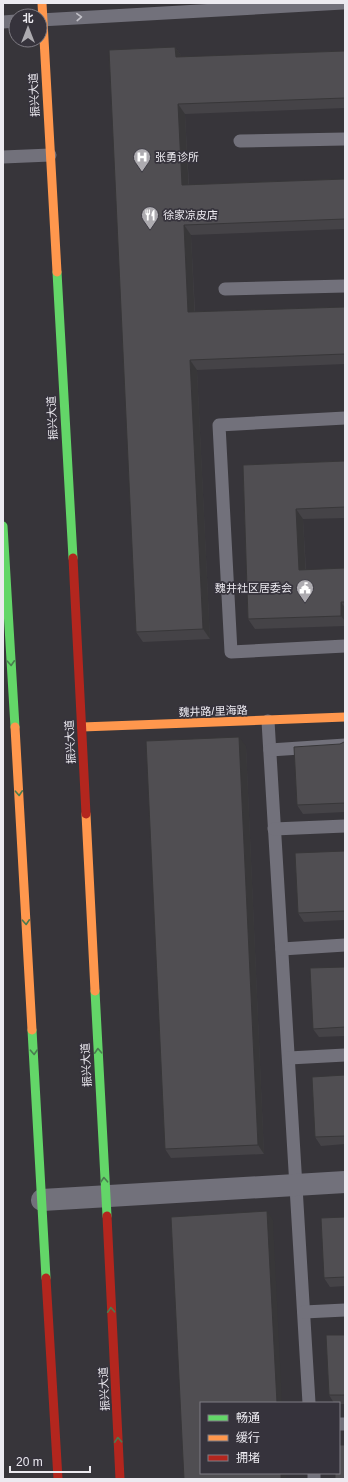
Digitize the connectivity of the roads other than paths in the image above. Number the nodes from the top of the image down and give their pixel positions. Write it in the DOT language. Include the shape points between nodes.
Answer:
graph roads {
  1 [pos="342,3"];
  2 [pos="48,20"];
  3 [pos="43,48"];
  4 [pos="345,139"];
  5 [pos="240,141"];
  6 [pos="50,155"];
  7 [pos="3,157"];
  8 [pos="345,286"];
  9 [pos="225,289"];
  10 [pos="345,418"];
  11 [pos="3,526"];
  12 [pos="345,646"];
  13 [pos="345,717"];
  14 [pos="268,721"];
  15 [pos="82,727"];
  16 [pos="345,746"];
  17 [pos="270,750"];
  18 [pos="345,826"];
  19 [pos="274,829"];
  20 [pos="345,945"];
  21 [pos="282,949"];
  22 [pos="345,1055"];
  23 [pos="288,1058"];
  24 [pos="345,1182"];
  25 [pos="296,1185"];
  26 [pos="105,1196"];
  27 [pos="42,1200"];
  28 [pos="345,1310"];
  29 [pos="304,1312"];
  30 [pos="309,1402"];
  31 [pos="58,1479"];
  32 [pos="120,1479"];
  2 -- 1 [label="lane, one-way"];
  3 -- 6 [label="main road, 振兴大道"];
  4 -- 5 [label="lane"];
  6 -- 7 [label="lane"];
  6 -- 15 [label="main road, 振兴大道"];
  8 -- 9 [label="lane"];
  10 -- 12 [label="lane" via="219,425 231,652"];
  11 -- 27 [label="main road, one-way"];
  13 -- 14 [label="main road, 魏井路/里海路"];
  14 -- 15 [label="main road, 魏井路/里海路"];
  14 -- 17 [label="lane"];
  26 -- 15 [label="main road, 振兴大道, one-way"];
  16 -- 17 [label="lane"];
  17 -- 19 [label="lane"];
  18 -- 19 [label="lane"];
  19 -- 21 [label="lane"];
  20 -- 21 [label="lane"];
  21 -- 23 [label="lane"];
  22 -- 23 [label="lane"];
  23 -- 25 [label="lane"];
  24 -- 25 [label="street"];
  25 -- 26 [label="street"];
  25 -- 29 [label="lane"];
  26 -- 27 [label="street"];
  32 -- 26 [label="main road, 振兴大道, one-way"];
  27 -- 31 [label="main road"];
  28 -- 29 [label="lane"];
  29 -- 30 [label="lane"];
}
